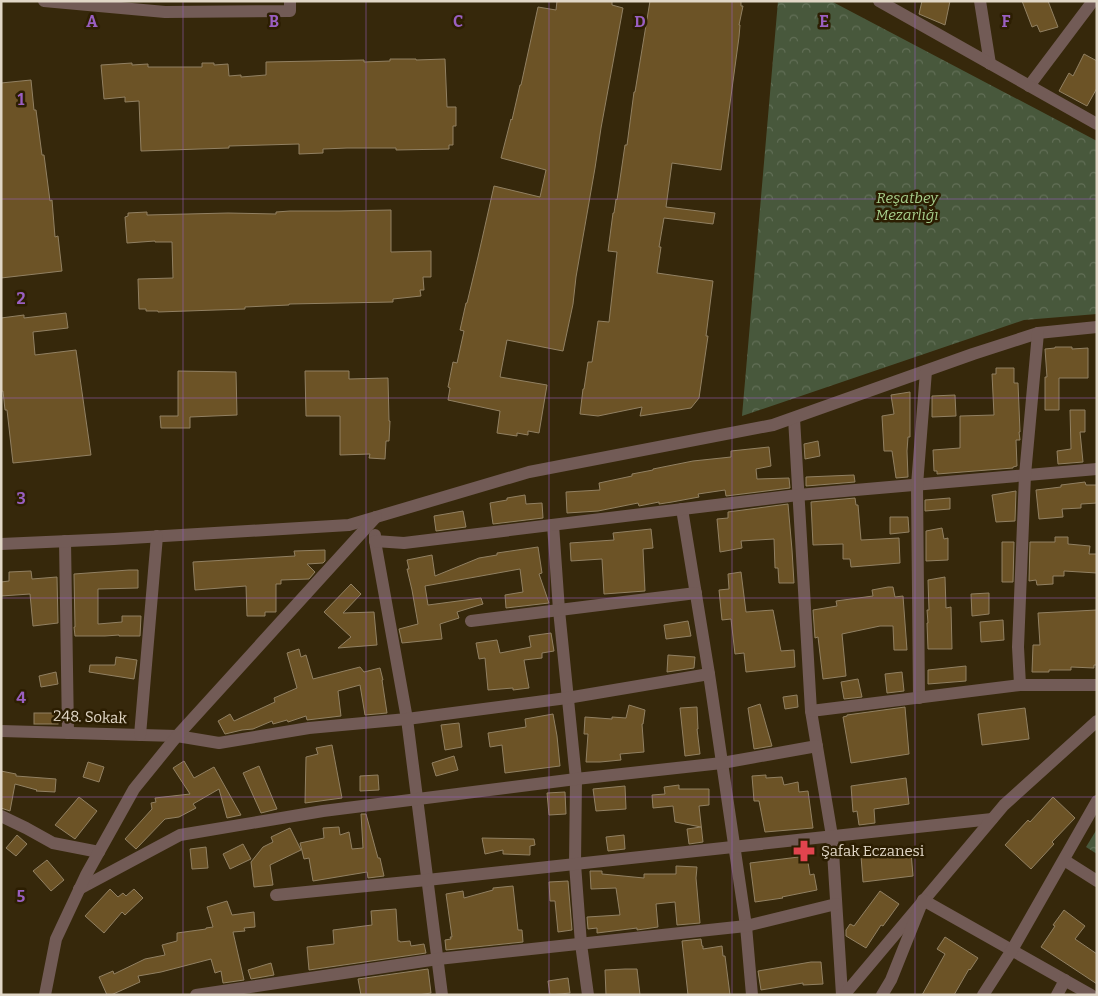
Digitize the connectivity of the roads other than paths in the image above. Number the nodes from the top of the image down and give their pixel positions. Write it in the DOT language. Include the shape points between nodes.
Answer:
graph roads {
  1 [pos="290,1"];
  2 [pos="879,1"];
  3 [pos="980,1"];
  4 [pos="1093,1"];
  5 [pos="50,2"];
  6 [pos="165,7"];
  7 [pos="990,64"];
  8 [pos="1029,86"];
  9 [pos="1097,124"];
  10 [pos="1097,328"];
  11 [pos="1038,333"];
  12 [pos="926,371"];
  13 [pos="794,418"];
  14 [pos="1097,469"];
  15 [pos="1025,475"];
  16 [pos="916,485"];
  17 [pos="798,495"];
  18 [pos="682,509"];
  19 [pos="376,517"];
  20 [pos="553,525"];
  21 [pos="158,536"];
  22 [pos="65,541"];
  23 [pos="375,541"];
  24 [pos="1,544"];
  25 [pos="696,593"];
  26 [pos="559,610"];
  27 [pos="471,621"];
  28 [pos="709,674"];
  29 [pos="1020,685"];
  30 [pos="1097,685"];
  31 [pos="567,698"];
  32 [pos="918,698"];
  33 [pos="811,711"];
  34 [pos="407,719"];
  35 [pos="1097,721"];
  36 [pos="1,731"];
  37 [pos="68,733"];
  38 [pos="140,735"];
  39 [pos="177,736"];
  40 [pos="817,746"];
  41 [pos="722,763"];
  42 [pos="576,779"];
  43 [pos="417,798"];
  44 [pos="1097,800"];
  45 [pos="1,816"];
  46 [pos="992,818"];
  47 [pos="832,836"];
  48 [pos="734,847"];
  49 [pos="99,852"];
  50 [pos="1064,860"];
  51 [pos="575,864"];
  52 [pos="427,880"];
  53 [pos="1097,881"];
  54 [pos="79,890"];
  55 [pos="276,895"];
  56 [pos="923,900"];
  57 [pos="836,904"];
  58 [pos="746,926"];
  59 [pos="581,944"];
  60 [pos="1012,950"];
  61 [pos="438,959"];
  62 [pos="1066,980"];
  63 [pos="48,994"];
  64 [pos="196,995"];
  65 [pos="442,995"];
  66 [pos="588,995"];
  67 [pos="752,995"];
  68 [pos="843,995"];
  69 [pos="882,995"];
  70 [pos="982,995"];
  71 [pos="1057,995"];
  72 [pos="1091,995"];
  1 -- 6 [label="street" via="290,11"];
  2 -- 7 [label="street"];
  3 -- 7 [label="street"];
  4 -- 8 [label="street"];
  5 -- 6 [label="street"];
  7 -- 8 [label="street"];
  8 -- 9 [label="street"];
  10 -- 11 [label="street"];
  11 -- 12 [label="street"];
  11 -- 15 [label="street"];
  12 -- 13 [label="street"];
  12 -- 16 [label="street"];
  13 -- 17 [label="street"];
  13 -- 19 [label="street" via="773,425 529,472"];
  14 -- 15 [label="street"];
  15 -- 16 [label="street"];
  15 -- 29 [label="street" via="1018,647"];
  16 -- 17 [label="street"];
  16 -- 32 [label="street"];
  17 -- 18 [label="street"];
  17 -- 33 [label="street"];
  18 -- 20 [label="street"];
  18 -- 25 [label="street"];
  19 -- 21 [label="street" via="349,525"];
  19 -- 23 [label="street"];
  19 -- 39 [label="street"];
  20 -- 23 [label="street" via="404,543"];
  20 -- 26 [label="street"];
  21 -- 22 [label="street"];
  21 -- 38 [label="street"];
  22 -- 24 [label="street"];
  22 -- 37 [label="street"];
  23 -- 34 [label="street"];
  25 -- 26 [label="street"];
  25 -- 28 [label="street"];
  26 -- 27 [label="street"];
  26 -- 31 [label="street"];
  28 -- 31 [label="street, 248. Sokak"];
  28 -- 41 [label="street"];
  29 -- 30 [label="street"];
  29 -- 32 [label="street"];
  31 -- 34 [label="street, 248. Sokak"];
  31 -- 42 [label="street"];
  32 -- 33 [label="street"];
  33 -- 40 [label="street"];
  34 -- 39 [label="street, 248. Sokak" via="309,728 219,743"];
  34 -- 43 [label="street"];
  35 -- 46 [label="street"];
  36 -- 37 [label="street, 248. Sokak"];
  37 -- 38 [label="street, 248. Sokak"];
  38 -- 39 [label="street, 248. Sokak"];
  39 -- 49 [label="street" via="134,789"];
  40 -- 41 [label="street"];
  40 -- 47 [label="street"];
  41 -- 42 [label="street"];
  41 -- 48 [label="street"];
  42 -- 43 [label="street"];
  42 -- 51 [label="street"];
  43 -- 52 [label="street"];
  43 -- 54 [label="street" via="180,835"];
  44 -- 50 [label="street"];
  45 -- 49 [label="street" via="52,843"];
  46 -- 47 [label="street"];
  46 -- 56 [label="street"];
  47 -- 48 [label="street"];
  47 -- 57 [label="street"];
  48 -- 51 [label="street"];
  48 -- 58 [label="street"];
  49 -- 54 [label="street"];
  50 -- 53 [label="street"];
  50 -- 60 [label="street"];
  51 -- 52 [label="street"];
  51 -- 59 [label="street"];
  52 -- 55 [label="street"];
  52 -- 61 [label="street"];
  54 -- 63 [label="street" via="56,939"];
  56 -- 60 [label="street"];
  56 -- 68 [label="street"];
  56 -- 69 [label="street"];
  57 -- 58 [label="street"];
  57 -- 68 [label="street"];
  58 -- 59 [label="street"];
  58 -- 67 [label="street"];
  59 -- 61 [label="street"];
  59 -- 66 [label="street"];
  60 -- 62 [label="street"];
  60 -- 70 [label="street"];
  61 -- 64 [label="street"];
  61 -- 65 [label="street"];
  62 -- 71 [label="street"];
  62 -- 72 [label="street"];
}
